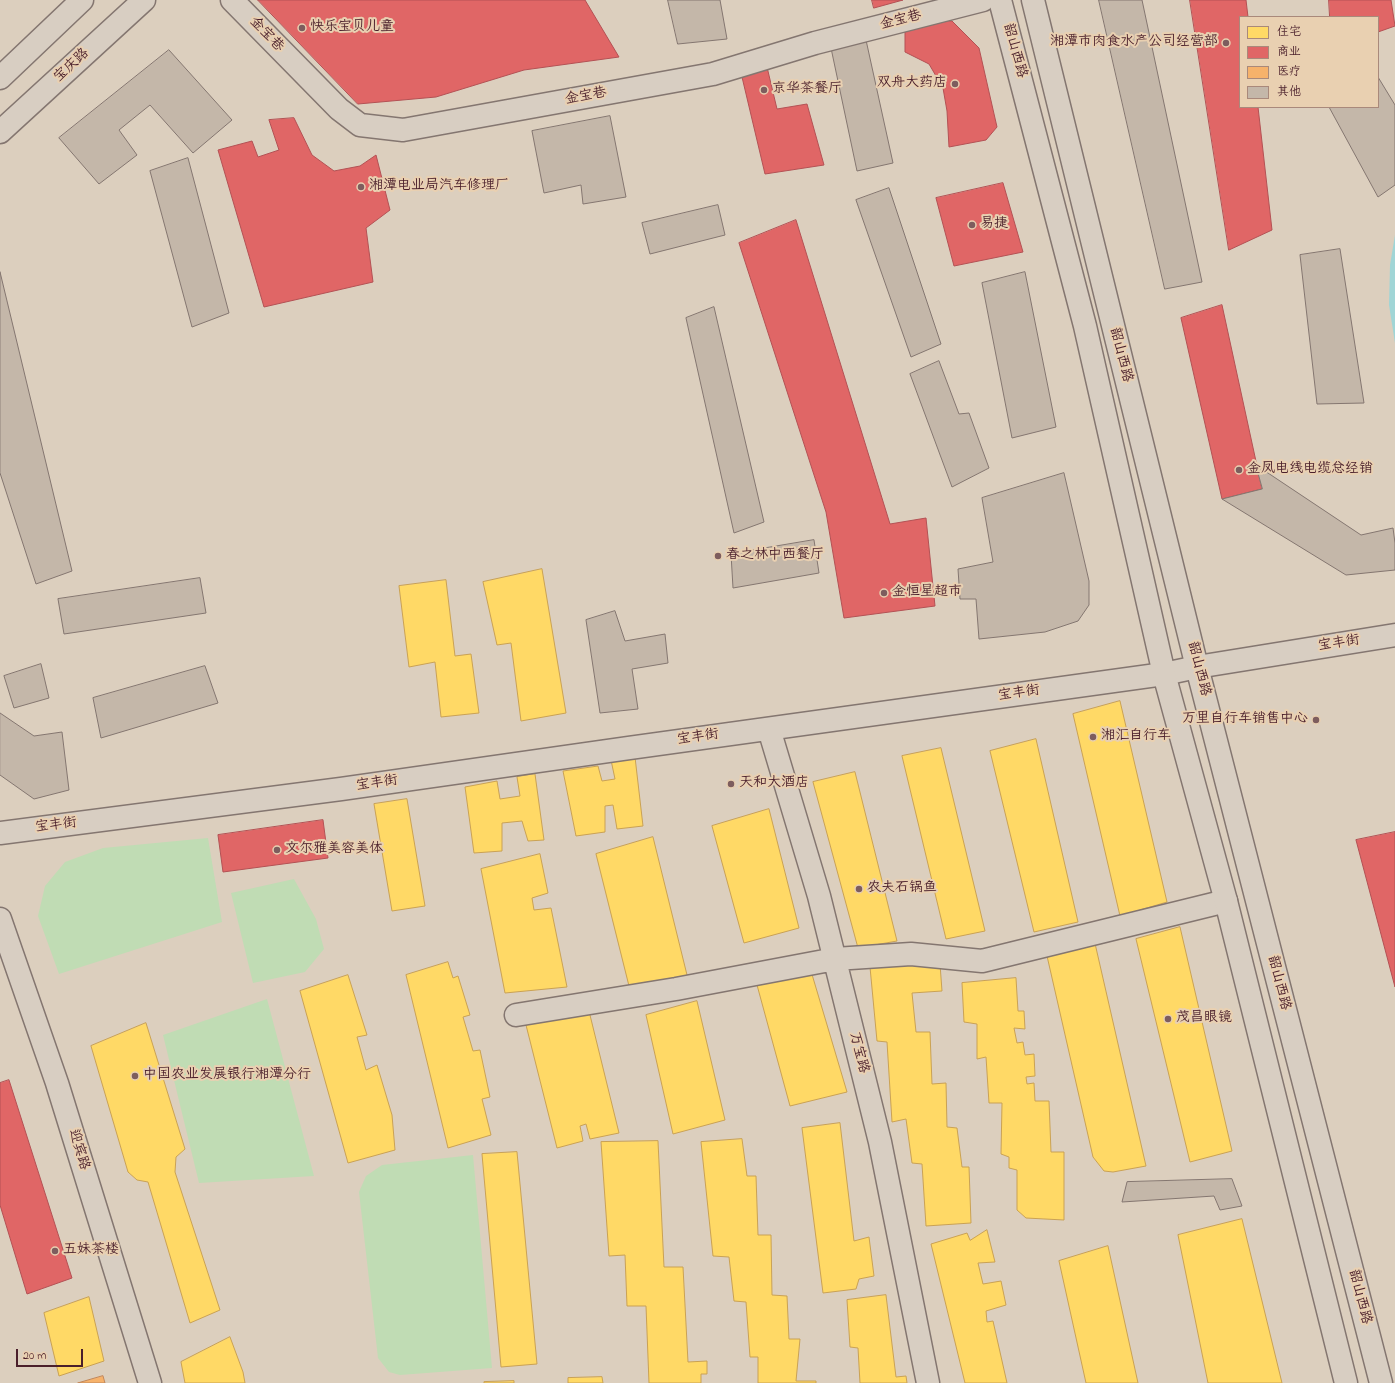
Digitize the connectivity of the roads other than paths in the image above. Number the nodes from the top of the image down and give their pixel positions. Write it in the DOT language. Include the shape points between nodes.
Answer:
graph roads {
  1 [pos="82,0"];
  2 [pos="144,0"];
  3 [pos="232,0"];
  4 [pos="983,0"];
  5 [pos="1000,0"];
  6 [pos="1033,0"];
  7 [pos="0,78"];
  8 [pos="0,132"];
  9 [pos="1395,635"];
  10 [pos="1197,667"];
  11 [pos="1164,674"];
  12 [pos="769,729"];
  13 [pos="0,833"];
  14 [pos="1226,901"];
  15 [pos="0,919"];
  16 [pos="835,959"];
  17 [pos="516,1015"];
  18 [pos="150,1383"];
  19 [pos="928,1383"];
  20 [pos="1346,1383"];
  21 [pos="1381,1383"];
  1 -- 7 [label="street"];
  2 -- 8 [label="street, 宝庆路"];
  3 -- 4 [label="street, 金宝巷" via="339,109 360,126 403,130 712,74 815,43"];
  5 -- 11 [label="street, 韶山西路" via="1085,326"];
  6 -- 10 [label="street, 韶山西路"];
  9 -- 10 [label="street, 宝丰街"];
  10 -- 11 [label="street, 宝丰街"];
  10 -- 21 [label="street, 韶山西路"];
  11 -- 12 [label="street, 宝丰街"];
  11 -- 14 [label="street, 韶山西路"];
  12 -- 13 [label="street, 宝丰街" via="341,789"];
  12 -- 16 [label="street, 万宝路"];
  14 -- 16 [label="street" via="982,961 911,954"];
  14 -- 20 [label="street, 韶山西路"];
  15 -- 18 [label="street, 迎宾路" via="57,1083"];
  16 -- 17 [label="street" via="676,989"];
  16 -- 19 [label="street, 万宝路" via="880,1142"];
}
